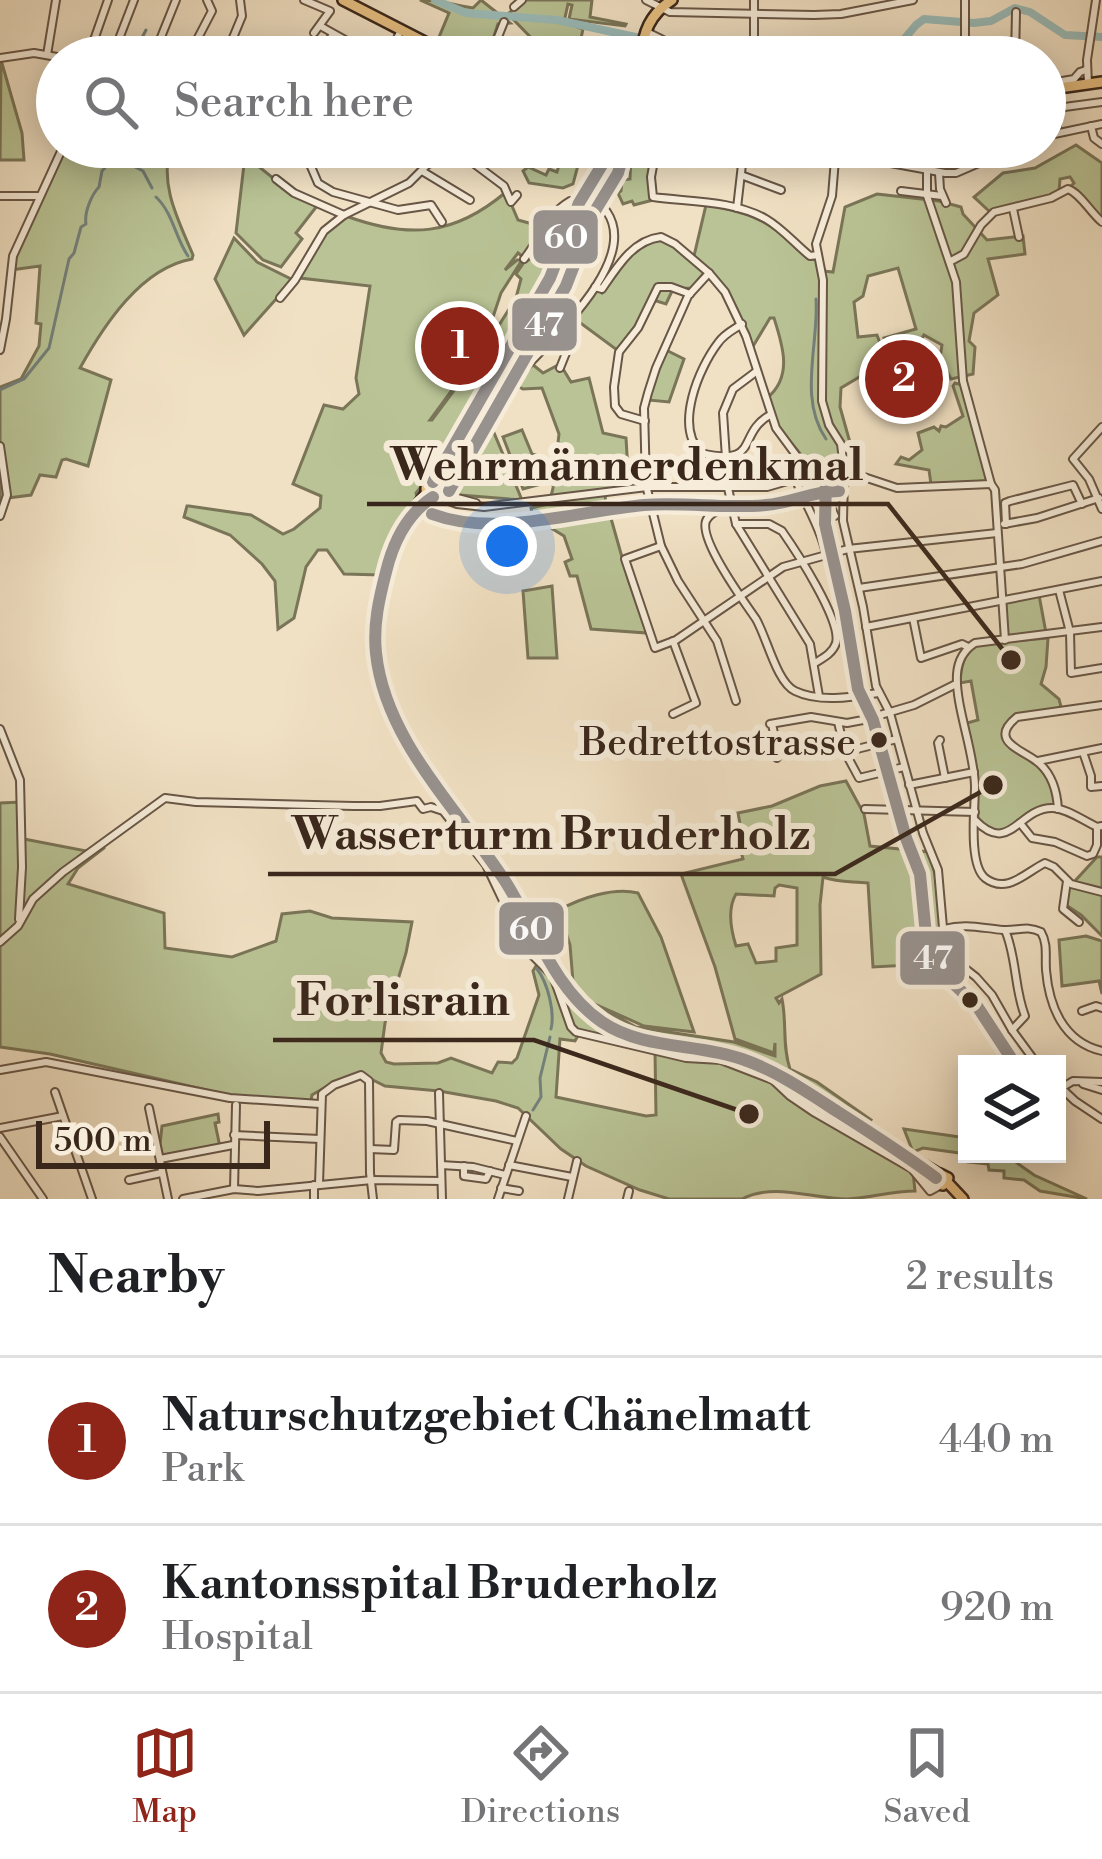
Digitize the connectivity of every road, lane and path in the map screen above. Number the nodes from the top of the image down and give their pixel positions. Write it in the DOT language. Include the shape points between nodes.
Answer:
graph roads {
  1 [pos="56,0"];
  2 [pos="108,0"];
  3 [pos="134,0"];
  4 [pos="165,0"];
  5 [pos="207,0"];
  6 [pos="240,0"];
  7 [pos="304,0"];
  8 [pos="343,0"];
  9 [pos="522,0"];
  10 [pos="646,0"];
  11 [pos="672,0"];
  12 [pos="754,0"];
  13 [pos="914,0"];
  14 [pos="965,0"];
  15 [pos="1096,0"];
  16 [pos="175,2"];
  17 [pos="873,4"];
  18 [pos="661,7"];
  19 [pos="514,8"];
  20 [pos="1016,12"];
  21 [pos="754,14"];
  22 [pos="504,22"];
  23 [pos="1102,26"];
  24 [pos="322,27"];
  25 [pos="1092,28"];
  26 [pos="401,30"];
  27 [pos="314,33"];
  28 [pos="333,34"];
  29 [pos="53,36"];
  30 [pos="95,36"];
  31 [pos="120,36"];
  32 [pos="161,36"];
  33 [pos="199,36"];
  34 [pos="234,36"];
  35 [pos="337,36"];
  36 [pos="398,36"];
  37 [pos="413,36"];
  38 [pos="498,36"];
  39 [pos="644,36"];
  40 [pos="754,36"];
  41 [pos="966,36"];
  42 [pos="1015,36"];
  43 [pos="36,55"];
  44 [pos="0,58"];
  45 [pos="1086,70"];
  46 [pos="1066,82"];
  47 [pos="1102,82"];
  48 [pos="1088,84"];
  49 [pos="1066,86"];
  50 [pos="1102,102"];
  51 [pos="1066,107"];
  52 [pos="1102,124"];
  53 [pos="1091,126"];
  54 [pos="1066,131"];
  55 [pos="1102,144"];
  56 [pos="53,168"];
  57 [pos="311,168"];
  58 [pos="425,168"];
  59 [pos="480,168"];
  60 [pos="601,168"];
  61 [pos="651,168"];
  62 [pos="742,168"];
  63 [pos="834,168"];
  64 [pos="908,168"];
  65 [pos="966,168"];
  66 [pos="422,171"];
  67 [pos="928,172"];
  68 [pos="939,173"];
  69 [pos="741,175"];
  70 [pos="276,179"];
  71 [pos="781,190"];
  72 [pos="901,191"];
  73 [pos="517,195"];
  74 [pos="0,196"];
  75 [pos="40,196"];
  76 [pos="927,196"];
  77 [pos="582,198"];
  78 [pos="470,200"];
  79 [pos="367,202"];
  80 [pos="737,208"];
  81 [pos="1012,209"];
  82 [pos="344,215"];
  83 [pos="442,222"];
  84 [pos="1102,222"];
  85 [pos="1019,237"];
  86 [pos="818,255"];
  87 [pos="524,259"];
  88 [pos="951,261"];
  89 [pos="709,273"];
  90 [pos="595,286"];
  91 [pos="690,294"];
  92 [pos="280,298"];
  93 [pos="742,324"];
  94 [pos="557,338"];
  95 [pos="0,350"];
  96 [pos="560,368"];
  97 [pos="757,371"];
  98 [pos="770,415"];
  99 [pos="644,422"];
  100 [pos="1100,432"];
  101 [pos="0,446"];
  102 [pos="463,454"];
  103 [pos="727,458"];
  104 [pos="813,473"];
  105 [pos="844,473"];
  106 [pos="796,480"];
  107 [pos="991,484"];
  108 [pos="647,487"];
  109 [pos="728,488"];
  110 [pos="435,490"];
  111 [pos="1099,499"];
  112 [pos="730,504"];
  113 [pos="1082,504"];
  114 [pos="830,505"];
  115 [pos="1102,509"];
  116 [pos="809,513"];
  117 [pos="0,516"];
  118 [pos="835,517"];
  119 [pos="736,524"];
  120 [pos="1000,527"];
  121 [pos="1102,541"];
  122 [pos="662,547"];
  123 [pos="848,549"];
  124 [pos="826,555"];
  125 [pos="800,561"];
  126 [pos="999,566"];
  127 [pos="768,575"];
  128 [pos="1102,581"];
  129 [pos="859,588"];
  130 [pos="1059,588"];
  131 [pos="740,595"];
  132 [pos="1002,601"];
  133 [pos="914,618"];
  134 [pos="704,621"];
  135 [pos="866,627"];
  136 [pos="1102,627"];
  137 [pos="1070,632"];
  138 [pos="1004,640"];
  139 [pos="673,641"];
  140 [pos="968,647"];
  141 [pos="815,663"];
  142 [pos="1102,668"];
  143 [pos="958,684"];
  144 [pos="878,693"];
  145 [pos="820,696"];
  146 [pos="736,701"];
  147 [pos="1102,705"];
  148 [pos="890,713"];
  149 [pos="673,714"];
  150 [pos="838,722"];
  151 [pos="0,729"];
  152 [pos="897,740"];
  153 [pos="940,740"];
  154 [pos="1102,748"];
  155 [pos="845,752"];
  156 [pos="1083,752"];
  157 [pos="777,758"];
  158 [pos="1038,761"];
  159 [pos="904,767"];
  160 [pos="974,772"];
  161 [pos="945,778"];
  162 [pos="909,785"];
  163 [pos="1102,786"];
  164 [pos="866,809"];
  165 [pos="1058,809"];
  166 [pos="917,812"];
  167 [pos="975,816"];
  168 [pos="1021,823"];
  169 [pos="1100,826"];
  170 [pos="1091,856"];
  171 [pos="1101,860"];
  172 [pos="1067,881"];
  173 [pos="1102,892"];
  174 [pos="19,920"];
  175 [pos="1079,922"];
  176 [pos="944,929"];
  177 [pos="1005,930"];
  178 [pos="0,942"];
  179 [pos="1102,1008"];
  180 [pos="1082,1011"];
  181 [pos="1012,1030"];
  182 [pos="1102,1051"];
  183 [pos="1030,1055"];
  184 [pos="0,1070"];
  185 [pos="1066,1083"];
  186 [pos="1102,1086"];
  187 [pos="1066,1091"];
  188 [pos="55,1092"];
  189 [pos="439,1093"];
  190 [pos="320,1104"];
  191 [pos="236,1106"];
  192 [pos="149,1108"];
  193 [pos="63,1116"];
  194 [pos="526,1116"];
  195 [pos="1102,1119"];
  196 [pos="440,1124"];
  197 [pos="0,1132"];
  198 [pos="320,1139"];
  199 [pos="234,1140"];
  200 [pos="517,1141"];
  201 [pos="370,1149"];
  202 [pos="160,1160"];
  203 [pos="577,1161"];
  204 [pos="441,1165"];
  205 [pos="509,1165"];
  206 [pos="163,1173"];
  207 [pos="505,1175"];
  208 [pos="572,1177"];
  209 [pos="129,1180"];
  210 [pos="372,1180"];
  211 [pos="441,1181"];
  212 [pos="940,1182"];
  213 [pos="316,1184"];
  214 [pos="284,1188"];
  215 [pos="501,1188"];
  216 [pos="234,1189"];
  217 [pos="519,1191"];
  218 [pos="258,1195"];
  219 [pos="43,1199"];
  220 [pos="92,1199"];
  221 [pos="168,1199"];
  222 [pos="183,1199"];
  223 [pos="284,1199"];
  224 [pos="314,1199"];
  225 [pos="374,1199"];
  226 [pos="442,1199"];
  227 [pos="498,1199"];
  228 [pos="568,1199"];
  229 [pos="960,1199"];
  1 -- 29 [label="street"];
  2 -- 30 [label="street"];
  3 -- 31 [label="street"];
  4 -- 16 [label="street"];
  5 -- 33 [label="street" via="212,11"];
  6 -- 34 [label="street"];
  7 -- 27 [label="street" via="330,11"];
  8 -- 26 [label="main road"];
  9 -- 19 [label="street"];
  10 -- 18 [label="street"];
  11 -- 18 [label="main road"];
  12 -- 21 [label="street"];
  13 -- 17 [label="street"];
  14 -- 41 [label="street"];
  15 -- 25 [label="street"];
  16 -- 32 [label="street"];
  17 -- 21 [label="street" via="826,15"];
  18 -- 21 [label="street"];
  18 -- 39 [label="main road"];
  20 -- 42 [label="street"];
  21 -- 40 [label="street"];
  22 -- 38 [label="street"];
  23 -- 25 [label="street"];
  24 -- 28 [label="street"];
  25 -- 45 [label="street"];
  26 -- 36 [label="street"];
  26 -- 37 [label="main road"];
  28 -- 35 [label="street"];
  43 -- 44 [label="street"];
  45 -- 46 [label="street"];
  45 -- 48 [label="street"];
  47 -- 48 [label="main road"];
  48 -- 49 [label="main road"];
  50 -- 51 [label="street"];
  52 -- 53 [label="street"];
  53 -- 54 [label="street"];
  53 -- 55 [label="street"];
  56 -- 75 [label="street"];
  57 -- 79 [label="street" via="324,188"];
  58 -- 66 [label="street"];
  59 -- 73 [label="street" via="511,202"];
  60 -- 77 [label="main road"];
  61 -- 80 [label="street" via="655,199"];
  62 -- 69 [label="street"];
  63 -- 86 [label="street"];
  64 -- 67 [label="street"];
  65 -- 68 [label="street"];
  66 -- 78 [label="street"];
  66 -- 79 [label="street"];
  67 -- 68 [label="street"];
  67 -- 76 [label="street"];
  68 -- 76 [label="street" via="945,200"];
  69 -- 71 [label="street"];
  69 -- 80 [label="street"];
  70 -- 82 [label="street"];
  72 -- 76 [label="street"];
  74 -- 75 [label="street"];
  75 -- 95 [label="street" via="11,262"];
  76 -- 88 [label="street"];
  77 -- 87 [label="street" via="553,212"];
  77 -- 90 [label="street" via="612,223 612,248"];
  77 -- 110 [label="main road" via="550,278 443,461"];
  79 -- 82 [label="street"];
  79 -- 83 [label="street" via="398,210 430,205"];
  80 -- 86 [label="street"];
  81 -- 84 [label="street" via="1070,189"];
  81 -- 85 [label="street"];
  81 -- 88 [label="street" via="985,219"];
  82 -- 92 [label="street" via="324,231"];
  86 -- 105 [label="street" via="822,401"];
  88 -- 107 [label="street" via="963,381"];
  89 -- 90 [label="street" via="668,239 652,237 602,289"];
  89 -- 91 [label="street"];
  89 -- 93 [label="street"];
  90 -- 94 [label="street"];
  91 -- 99 [label="street" via="656,368"];
  91 -- 99 [label="street" via="658,286 617,358 615,406"];
  93 -- 97 [label="street"];
  93 -- 103 [label="street" via="721,338 690,403 695,448"];
  94 -- 96 [label="street" via="566,353"];
  94 -- 102 [label="street" via="523,370 494,422"];
  97 -- 98 [label="street"];
  97 -- 103 [label="street" via="733,389 723,413"];
  98 -- 103 [label="street" via="746,449"];
  98 -- 104 [label="street"];
  99 -- 108 [label="street"];
  100 -- 111 [label="street" via="1073,459"];
  101 -- 117 [label="street" via="7,495"];
  103 -- 109 [label="street"];
  104 -- 105 [label="street"];
  104 -- 106 [label="street"];
  104 -- 114 [label="street"];
  105 -- 107 [label="street" via="897,488"];
  105 -- 123 [label="street"];
  106 -- 109 [label="street"];
  106 -- 116 [label="street"];
  107 -- 120 [label="street"];
  108 -- 109 [label="street"];
  108 -- 110 [label="street" via="504,505"];
  108 -- 122 [label="street"];
  109 -- 112 [label="street"];
  110 -- 212 [label="main road" via="409,519 385,571 376,604 380,686 407,742 487,853 567,988 615,1029 759,1065"];
  111 -- 113 [label="street"];
  111 -- 115 [label="street"];
  112 -- 119 [label="street"];
  112 -- 131 [label="street" via="705,526"];
  113 -- 120 [label="street"];
  113 -- 120 [label="street" via="1073,485 1005,502"];
  114 -- 116 [label="street"];
  114 -- 118 [label="street"];
  116 -- 124 [label="street"];
  119 -- 125 [label="street" via="777,527"];
  119 -- 127 [label="street"];
  120 -- 123 [label="street"];
  120 -- 126 [label="street"];
  121 -- 126 [label="street"];
  122 -- 134 [label="street"];
  122 -- 139 [label="street" via="625,559 653,647"];
  123 -- 124 [label="street"];
  123 -- 129 [label="street"];
  124 -- 125 [label="street"];
  125 -- 127 [label="street"];
  125 -- 141 [label="street" via="833,617 836,644"];
  126 -- 129 [label="street"];
  126 -- 132 [label="street"];
  127 -- 131 [label="street"];
  127 -- 141 [label="street"];
  128 -- 130 [label="street"];
  129 -- 135 [label="street"];
  130 -- 132 [label="street"];
  130 -- 137 [label="street"];
  131 -- 134 [label="street"];
  131 -- 145 [label="street" via="785,684"];
  132 -- 133 [label="street"];
  132 -- 138 [label="street"];
  133 -- 135 [label="street"];
  133 -- 140 [label="street" via="921,658"];
  134 -- 139 [label="street"];
  134 -- 146 [label="street"];
  135 -- 144 [label="street"];
  136 -- 137 [label="street"];
  137 -- 138 [label="street"];
  137 -- 142 [label="street" via="1071,673"];
  138 -- 140 [label="street"];
  139 -- 149 [label="street" via="696,704"];
  140 -- 143 [label="street"];
  141 -- 145 [label="street"];
  143 -- 148 [label="street"];
  143 -- 160 [label="street"];
  144 -- 145 [label="street"];
  144 -- 148 [label="street"];
  147 -- 158 [label="street" via="1012,720 1008,741"];
  148 -- 150 [label="street"];
  148 -- 152 [label="street"];
  150 -- 155 [label="street"];
  150 -- 157 [label="street" via="771,724"];
  151 -- 174 [label="street" via="20,780"];
  152 -- 155 [label="street"];
  152 -- 159 [label="street"];
  153 -- 161 [label="street"];
  154 -- 156 [label="street"];
  155 -- 159 [label="street" via="859,778"];
  156 -- 158 [label="street"];
  156 -- 163 [label="street" via="1091,787"];
  158 -- 165 [label="street"];
  159 -- 162 [label="street"];
  160 -- 161 [label="street"];
  160 -- 167 [label="street"];
  161 -- 162 [label="street"];
  162 -- 166 [label="street"];
  164 -- 166 [label="street"];
  165 -- 168 [label="street"];
  165 -- 169 [label="street"];
  166 -- 167 [label="street"];
  166 -- 176 [label="street" via="938,870"];
  167 -- 168 [label="street" via="989,833"];
  167 -- 172 [label="street" via="976,864 989,881 1014,882 1045,863"];
  168 -- 170 [label="street" via="1032,838"];
  169 -- 170 [label="street"];
  170 -- 171 [label="street"];
  172 -- 173 [label="street"];
  172 -- 175 [label="street" via="1063,909"];
  174 -- 178 [label="street"];
  174 -- 212 [label="street" via="63,872 165,798 417,801 443,812 486,866 526,950 553,976 576,1032 721,1060 773,1080 912,1169 930,1191"];
  176 -- 177 [label="street"];
  176 -- 181 [label="street" via="953,959 985,986"];
  177 -- 181 [label="street" via="1025,1016"];
  177 -- 182 [label="street" via="1041,932 1059,1018 1073,1038"];
  179 -- 180 [label="street"];
  181 -- 183 [label="street"];
  184 -- 190 [label="street" via="46,1062 230,1098"];
  185 -- 186 [label="street"];
  187 -- 195 [label="street"];
  188 -- 193 [label="street"];
  189 -- 196 [label="street"];
  190 -- 198 [label="street"];
  190 -- 201 [label="street" via="334,1085 362,1075 369,1082"];
  191 -- 199 [label="street"];
  192 -- 202 [label="street"];
  193 -- 197 [label="street"];
  193 -- 220 [label="street"];
  194 -- 200 [label="street"];
  196 -- 200 [label="street"];
  196 -- 201 [label="street" via="399,1120 394,1150"];
  196 -- 204 [label="street"];
  197 -- 219 [label="street"];
  198 -- 199 [label="street"];
  198 -- 213 [label="street"];
  199 -- 202 [label="street"];
  199 -- 216 [label="street"];
  200 -- 205 [label="street"];
  201 -- 210 [label="street"];
  202 -- 206 [label="street"];
  203 -- 208 [label="street"];
  204 -- 207 [label="street"];
  204 -- 211 [label="street"];
  205 -- 207 [label="street"];
  205 -- 208 [label="street"];
  206 -- 209 [label="street"];
  206 -- 221 [label="street"];
  207 -- 215 [label="street"];
  208 -- 228 [label="street"];
  210 -- 211 [label="street"];
  210 -- 213 [label="street"];
  210 -- 225 [label="street"];
  211 -- 226 [label="street"];
  212 -- 229 [label="main road"];
  213 -- 214 [label="street"];
  213 -- 224 [label="street"];
  214 -- 218 [label="street"];
  214 -- 223 [label="street"];
  215 -- 217 [label="street"];
  215 -- 227 [label="street"];
  216 -- 218 [label="street"];
  216 -- 222 [label="street"];
}
